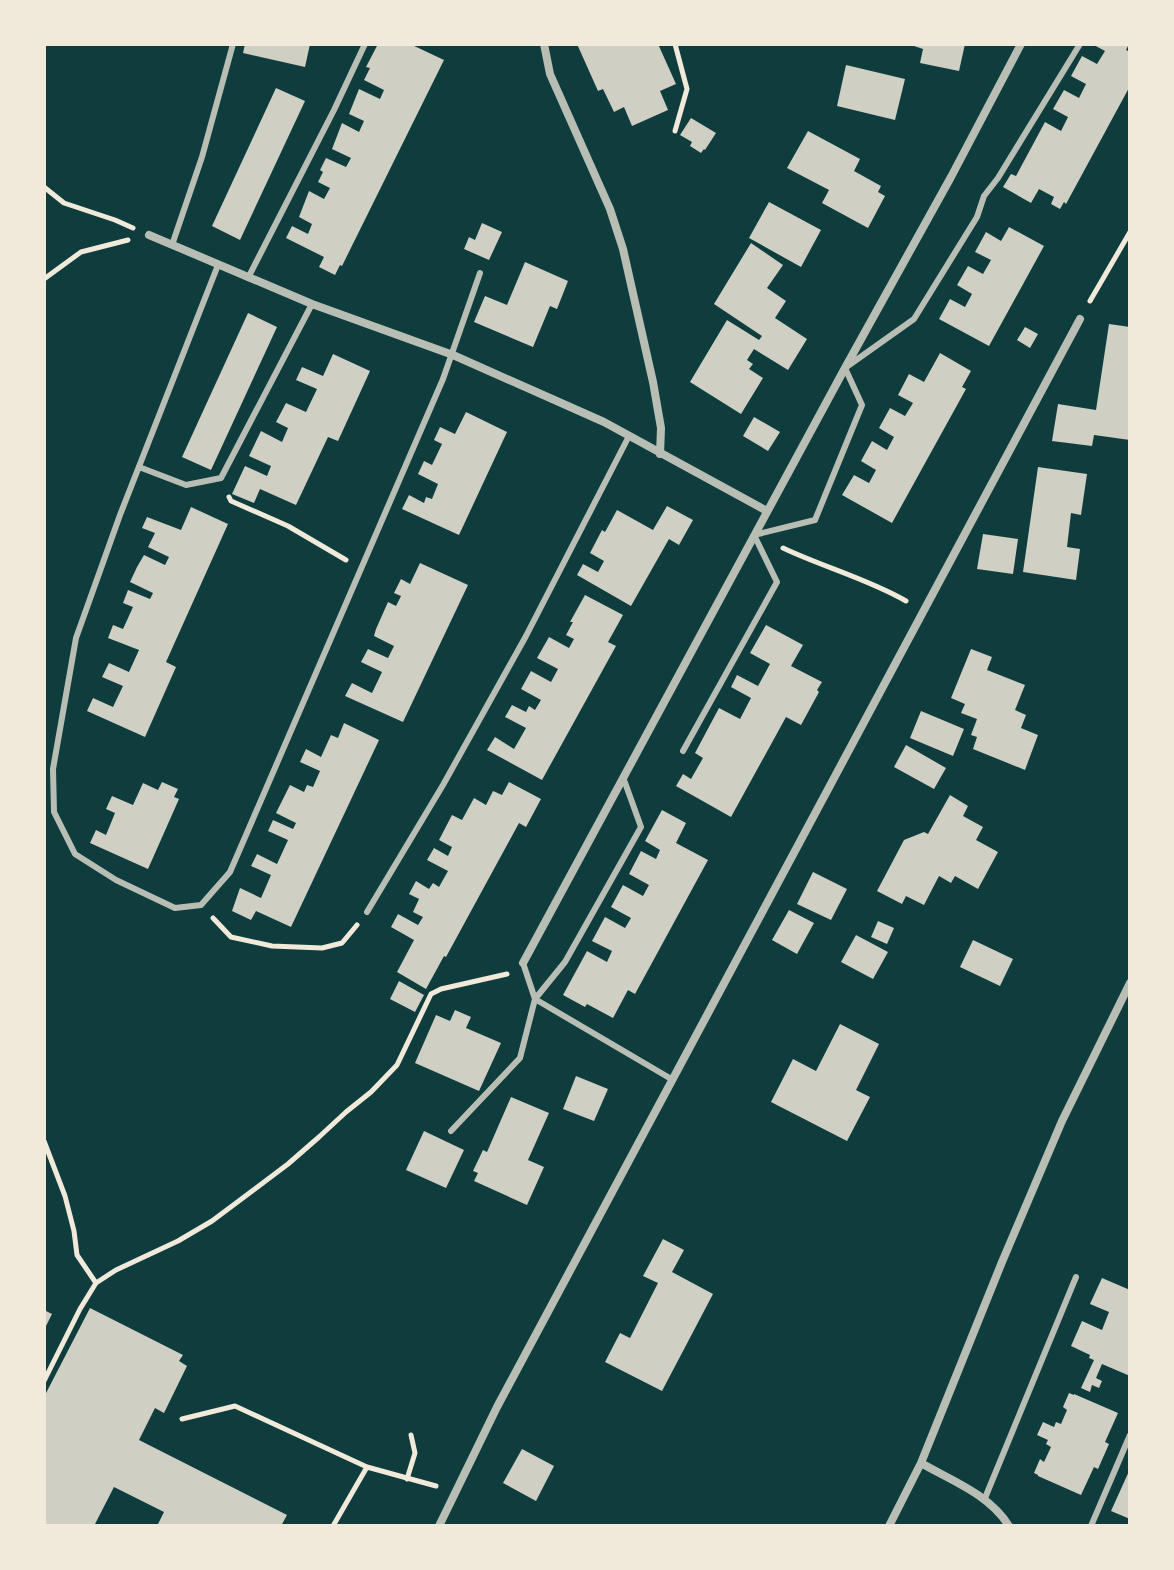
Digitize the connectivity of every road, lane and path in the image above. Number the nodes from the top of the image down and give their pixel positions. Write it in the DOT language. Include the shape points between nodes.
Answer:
graph roads {
  1 [pos="233,44"];
  2 [pos="365,44"];
  3 [pos="544,44"];
  4 [pos="675,44"];
  5 [pos="1021,44"];
  6 [pos="1080,44"];
  7 [pos="675,131"];
  8 [pos="44,187"];
  9 [pos="1130,232"];
  10 [pos="149,235"];
  11 [pos="172,245"];
  12 [pos="218,265"];
  13 [pos="480,273"];
  14 [pos="248,278"];
  15 [pos="44,279"];
  16 [pos="312,304"];
  17 [pos="1080,319"];
  18 [pos="453,355"];
  19 [pos="845,368"];
  20 [pos="629,436"];
  21 [pos="660,454"];
  22 [pos="139,467"];
  23 [pos="221,478"];
  24 [pos="767,511"];
  25 [pos="754,535"];
  26 [pos="362,568"];
  27 [pos="924,612"];
  28 [pos="683,751"];
  29 [pos="623,777"];
  30 [pos="201,905"];
  31 [pos="367,912"];
  32 [pos="523,963"];
  33 [pos="1130,983"];
  34 [pos="535,999"];
  35 [pos="673,1080"];
  36 [pos="451,1131"];
  37 [pos="44,1141"];
  38 [pos="1076,1277"];
  39 [pos="96,1283"];
  40 [pos="44,1381"];
  41 [pos="182,1419"];
  42 [pos="411,1435"];
  43 [pos="1130,1435"];
  44 [pos="921,1463"];
  45 [pos="367,1467"];
  46 [pos="985,1498"];
  47 [pos="333,1526"];
  48 [pos="439,1526"];
  49 [pos="889,1526"];
  50 [pos="1009,1526"];
  51 [pos="1091,1526"];
  1 -- 11 [label="lane"];
  2 -- 14 [label="lane"];
  3 -- 21 [label="street" via="550,74 623,249 653,382"];
  4 -- 7 [label="path" via="687,89"];
  5 -- 19 [label="street"];
  6 -- 19 [label="lane" via="914,319"];
  8 -- 10 [label="path" via="64,203"];
  9 -- 17 [label="path"];
  10 -- 11 [label="street"];
  10 -- 15 [label="path" via="81,252"];
  11 -- 12 [label="street"];
  12 -- 14 [label="street"];
  12 -- 22 [label="lane"];
  13 -- 18 [label="lane"];
  14 -- 16 [label="street"];
  16 -- 18 [label="street"];
  16 -- 23 [label="lane"];
  17 -- 27 [label="street"];
  18 -- 20 [label="street"];
  18 -- 26 [label="lane"];
  19 -- 24 [label="street"];
  19 -- 25 [label="lane" via="862,405 815,520"];
  20 -- 21 [label="street"];
  20 -- 31 [label="lane" via="526,636"];
  21 -- 24 [label="street"];
  22 -- 23 [label="lane" via="186,485"];
  22 -- 30 [label="lane" via="76,638 53,769 54,812 75,854 116,880 175,908"];
  23 -- 26 [label="path" via="231,501"];
  24 -- 25 [label="street"];
  25 -- 27 [label="path" via="892,593"];
  25 -- 28 [label="lane" via="777,582"];
  25 -- 29 [label="street"];
  26 -- 30 [label="lane" via="230,872"];
  27 -- 35 [label="street"];
  29 -- 32 [label="street"];
  29 -- 34 [label="lane" via="641,827 565,962"];
  30 -- 31 [label="path" via="231,937 309,948 342,943"];
  32 -- 34 [label="lane"];
  32 -- 39 [label="path" via="507,974 431,994 397,1065 288,1164 212,1221"];
  33 -- 44 [label="street" via="1062,1121"];
  34 -- 35 [label="lane"];
  34 -- 36 [label="lane" via="520,1058"];
  35 -- 48 [label="street"];
  37 -- 39 [label="path" via="65,1196 77,1255"];
  38 -- 46 [label="lane"];
  39 -- 40 [label="path"];
  41 -- 45 [label="path" via="235,1406"];
  42 -- 45 [label="path" via="415,1453 407,1479"];
  43 -- 51 [label="lane"];
  44 -- 46 [label="street"];
  44 -- 49 [label="street"];
  45 -- 47 [label="path"];
  46 -- 50 [label="street"];
}
